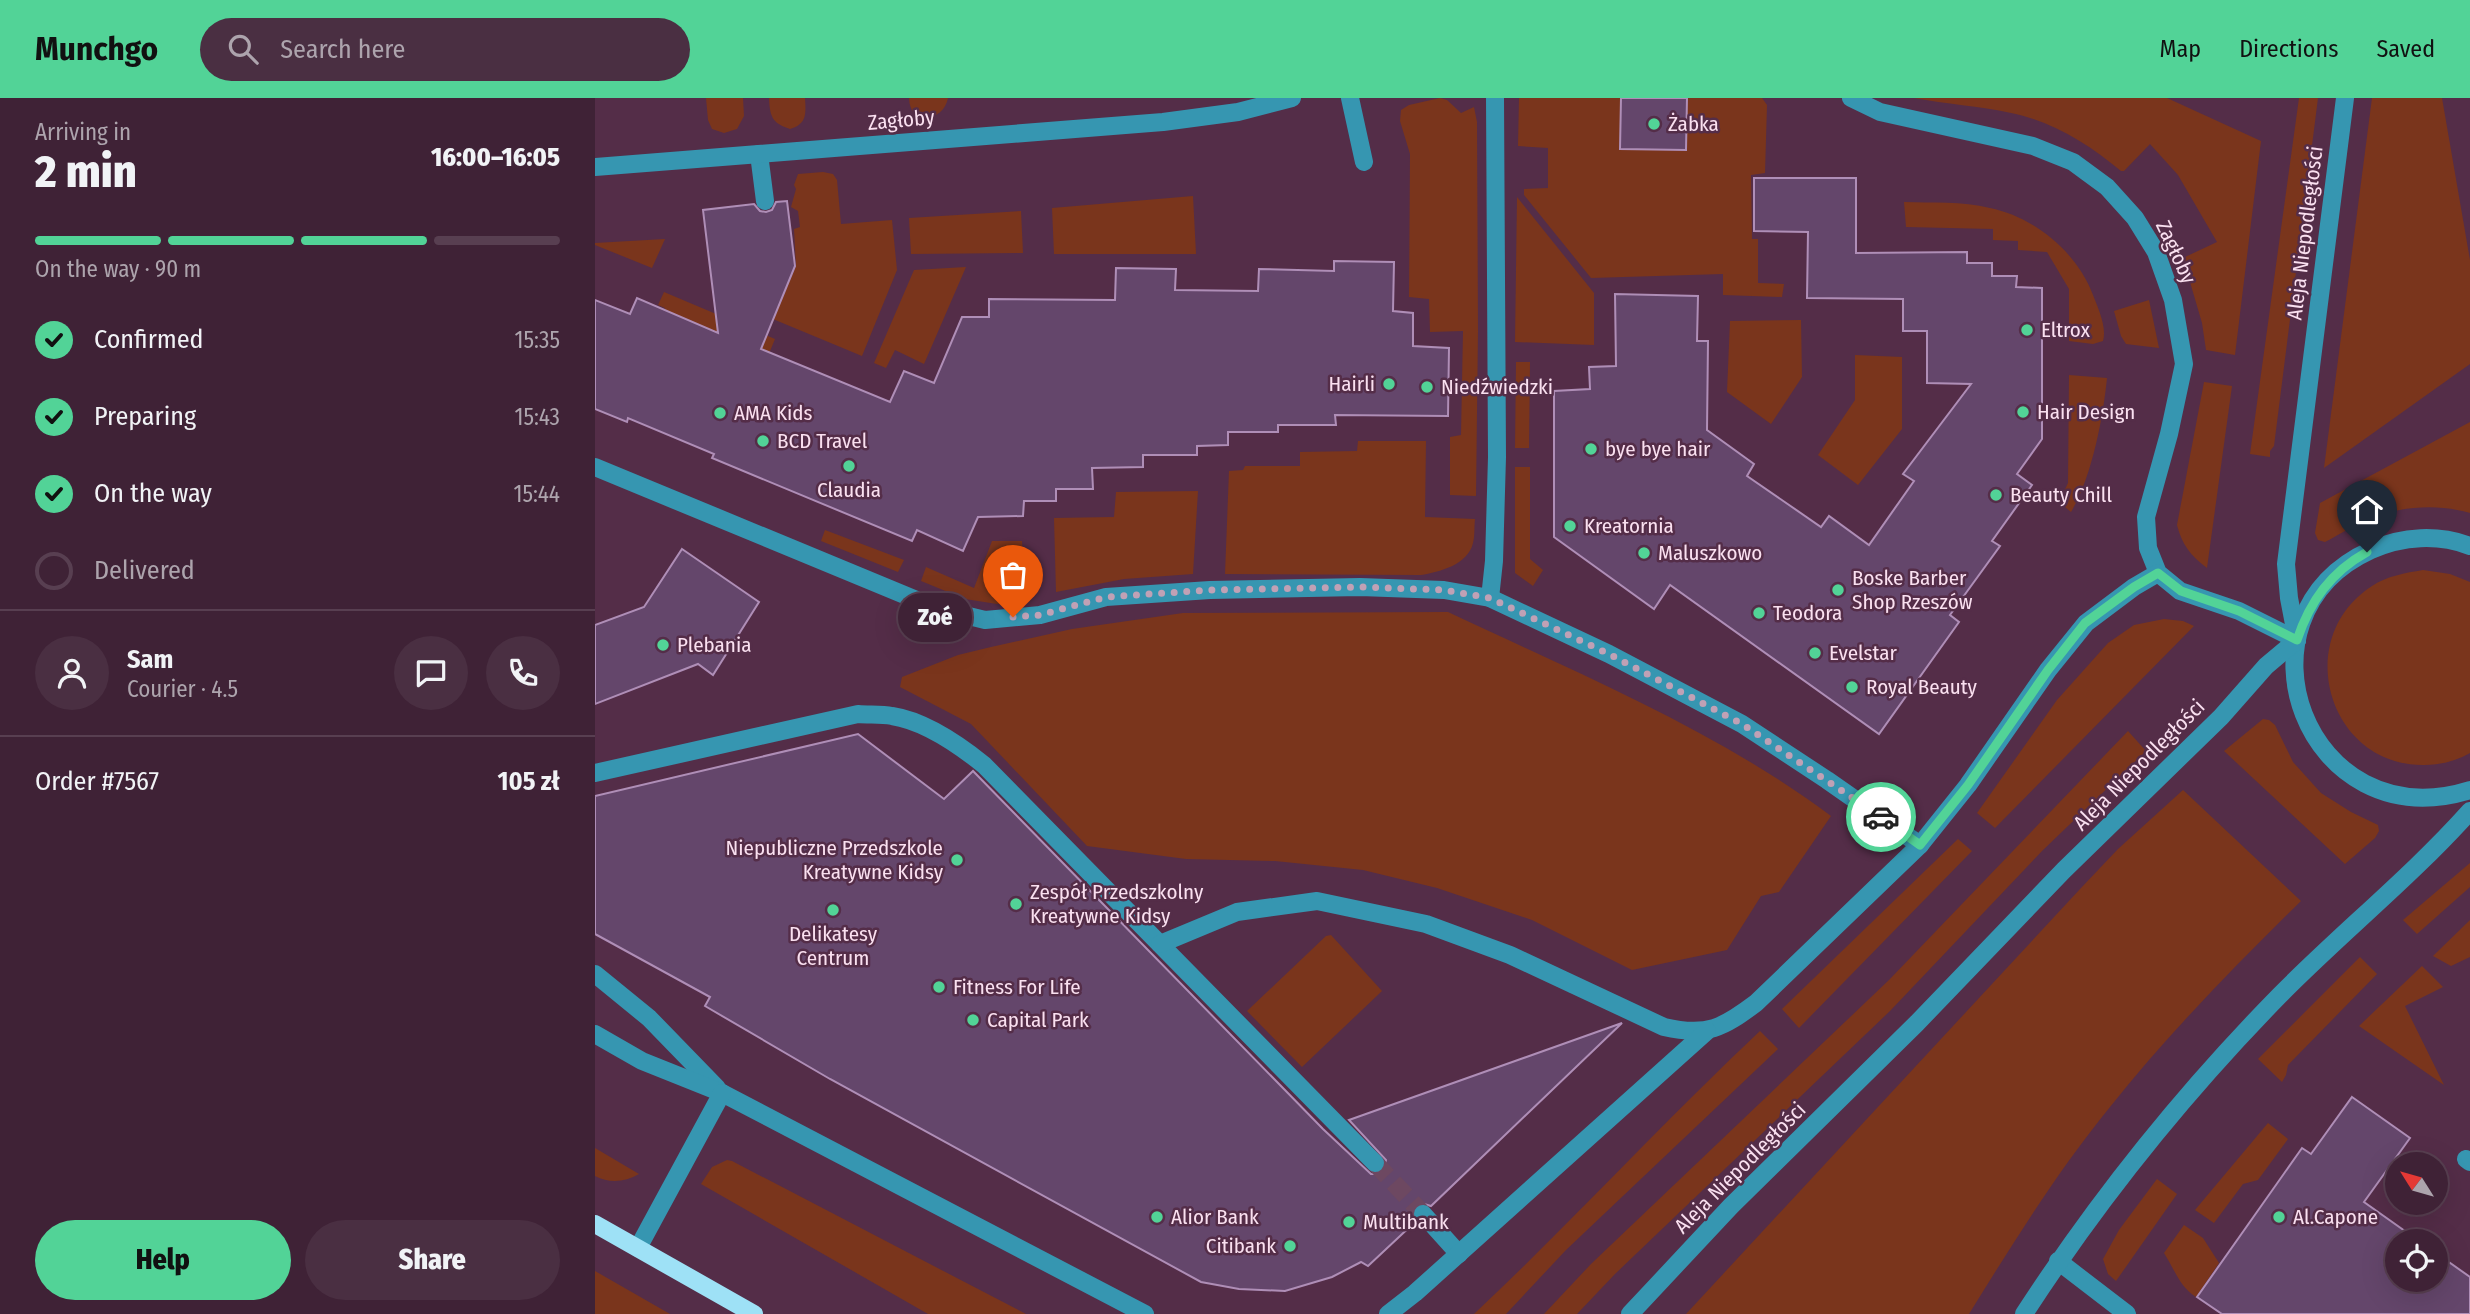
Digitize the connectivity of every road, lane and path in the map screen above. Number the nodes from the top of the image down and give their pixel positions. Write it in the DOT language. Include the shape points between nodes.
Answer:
graph roads {
  1 [pos="1292,98"];
  2 [pos="1350,98"];
  3 [pos="1495,98"];
  4 [pos="1851,98"];
  5 [pos="2345,98"];
  6 [pos="759,154"];
  7 [pos="1364,162"];
  8 [pos="595,167"];
  9 [pos="765,201"];
  10 [pos="595,467"];
  11 [pos="2470,546"];
  12 [pos="2158,573"];
  13 [pos="1490,598"];
  14 [pos="2297,640"];
  15 [pos="595,773"];
  16 [pos="2470,790"];
  17 [pos="2470,811"];
  18 [pos="1920,845"];
  19 [pos="1160,944"];
  20 [pos="595,974"];
  21 [pos="1707,1031"];
  22 [pos="595,1034"];
  23 [pos="722,1093"];
  24 [pos="1375,1163"];
  25 [pos="1423,1214"];
  26 [pos="595,1224"];
  27 [pos="638,1248"];
  28 [pos="1459,1254"];
  29 [pos="2058,1261"];
  30 [pos="754,1314"];
  31 [pos="1145,1314"];
  32 [pos="1388,1314"];
  33 [pos="1630,1314"];
  34 [pos="2024,1314"];
  35 [pos="2127,1314"];
  1 -- 6 [label="street, Zagłoby" via="1163,122"];
  2 -- 7 [label="street"];
  3 -- 13 [label="street" via="1497,457"];
  4 -- 12 [label="street, Zagłoby" via="1880,112 2033,146 2073,162 2107,187 2135,219 2156,253 2173,300 2184,364 2146,517 2148,548"];
  5 -- 14 [label="street, Aleja Niepodległości" via="2287,564"];
  6 -- 8 [label="street, Zagłoby"];
  6 -- 9 [label="street"];
  10 -- 13 [label="street" via="936,608 985,620 1040,615 1106,597 1210,590 1360,587 1444,590"];
  11 -- 14 [label="street" via="2416,538 2367,552 2341,568 2319,593"];
  12 -- 14 [label="street" via="2181,591 2239,611"];
  12 -- 18 [label="street" via="2085,623"];
  13 -- 18 [label="street" via="1742,724"];
  14 -- 16 [label="street" via="2298,698 2312,735 2336,764 2366,785 2404,797 2442,798"];
  14 -- 33 [label="street, Aleja Niepodległości" via="2266,666 2221,718 1731,1206"];
  15 -- 19 [label="street" via="858,715 893,716 921,725 984,765"];
  17 -- 29 [label="street" via="2219,1060 2113,1186"];
  18 -- 21 [label="street" via="1756,1003 1728,1025"];
  19 -- 21 [label="street" via="1237,912 1317,901 1426,924 1510,954 1664,1027"];
  19 -- 24 [label="street"];
  20 -- 23 [label="street" via="649,1018"];
  21 -- 28 [label="street"];
  22 -- 23 [label="street" via="642,1061"];
  23 -- 27 [label="street"];
  23 -- 31 [label="street"];
  25 -- 28 [label="street"];
  26 -- 27 [label="main road"];
  27 -- 30 [label="main road"];
  28 -- 32 [label="street"];
  29 -- 34 [label="street"];
  29 -- 35 [label="street"];
}
